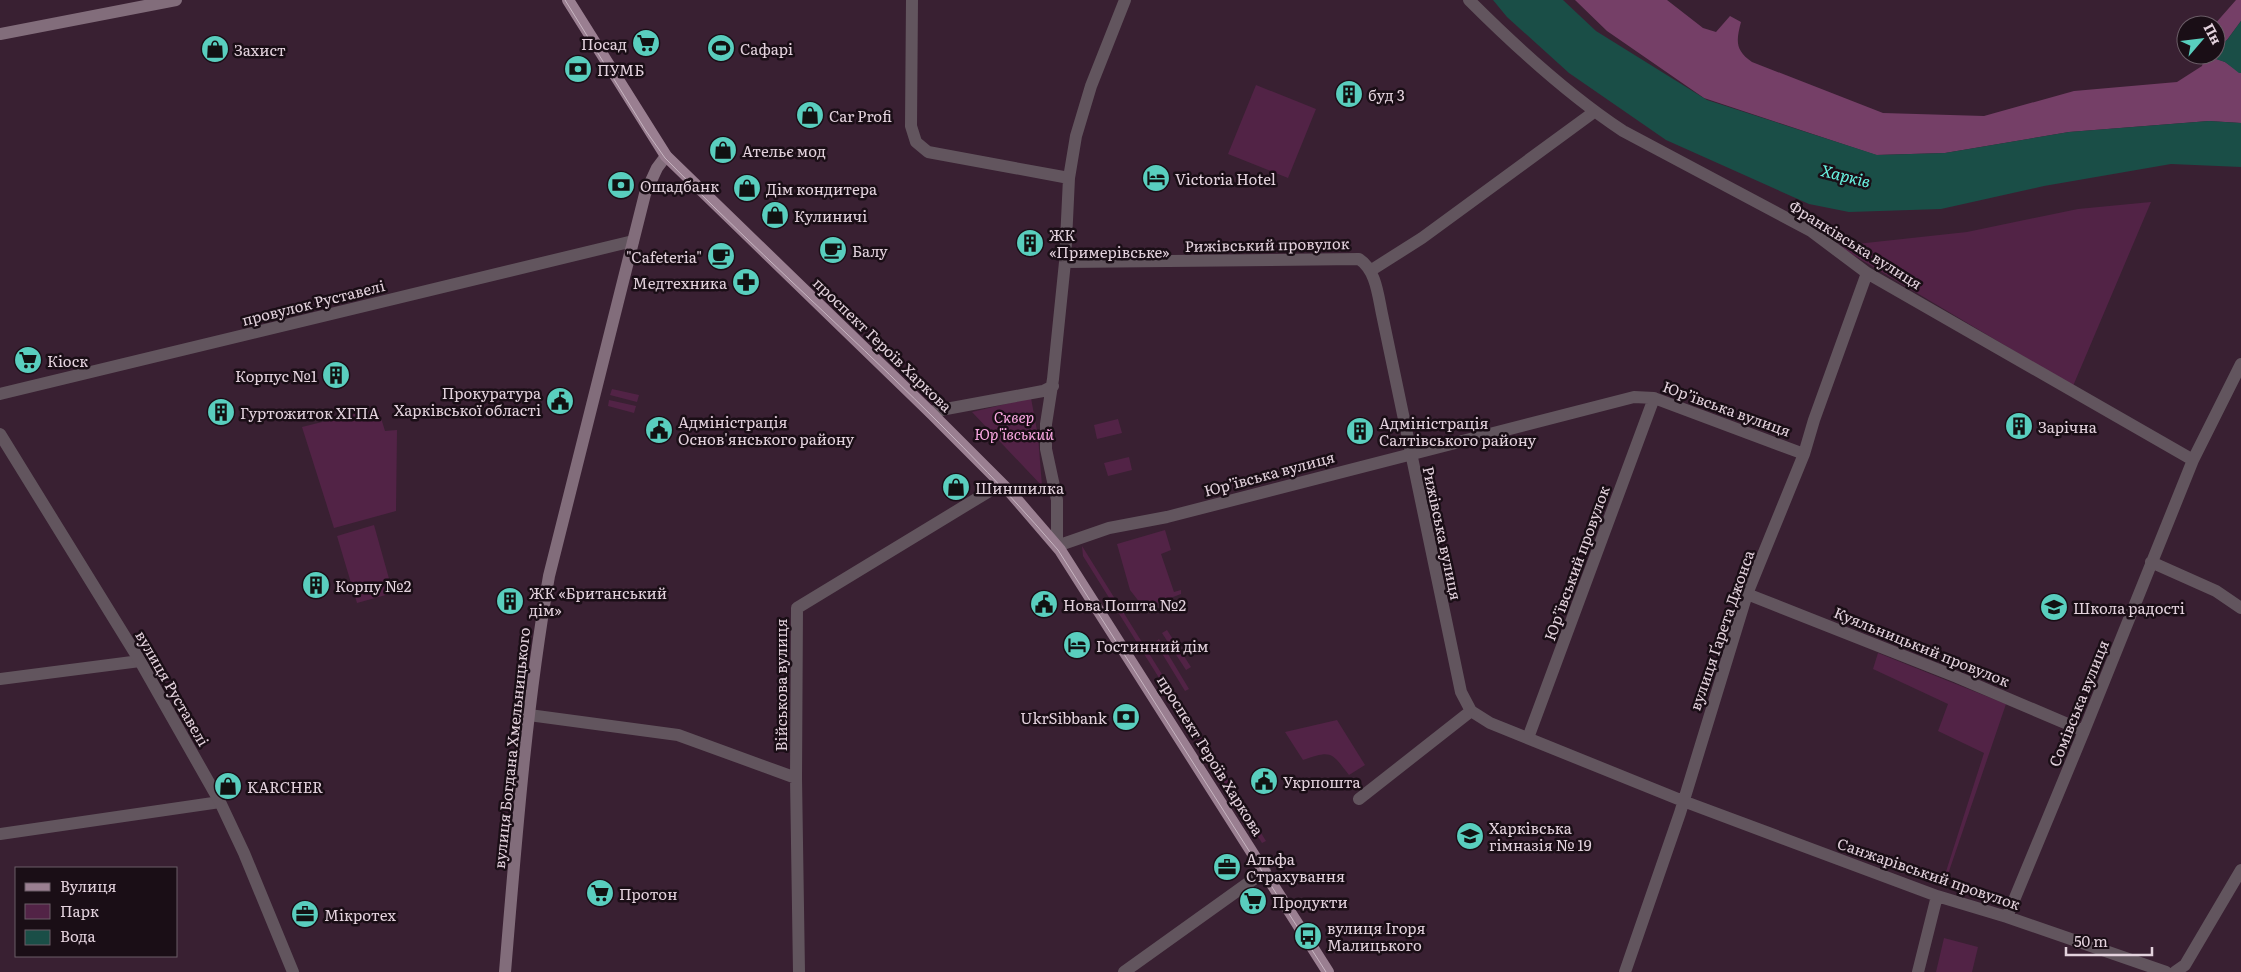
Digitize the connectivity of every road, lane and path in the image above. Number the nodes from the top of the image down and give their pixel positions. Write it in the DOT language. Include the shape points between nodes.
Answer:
graph roads {
  1 [pos="176,0"];
  2 [pos="568,0"];
  3 [pos="912,0"];
  4 [pos="1125,0"];
  5 [pos="1469,0"];
  6 [pos="0,34"];
  7 [pos="1594,112"];
  8 [pos="666,156"];
  9 [pos="1070,178"];
  10 [pos="633,240"];
  11 [pos="1065,262"];
  12 [pos="1370,271"];
  13 [pos="1867,274"];
  14 [pos="2241,364"];
  15 [pos="1053,386"];
  16 [pos="0,394"];
  17 [pos="1654,398"];
  18 [pos="930,412"];
  19 [pos="0,434"];
  20 [pos="1410,453"];
  21 [pos="1804,454"];
  22 [pos="2193,460"];
  23 [pos="1001,484"];
  24 [pos="1057,546"];
  25 [pos="2151,562"];
  26 [pos="1747,594"];
  27 [pos="2241,608"];
  28 [pos="140,661"];
  29 [pos="0,679"];
  30 [pos="1471,711"];
  31 [pos="529,714"];
  32 [pos="2084,731"];
  33 [pos="1528,738"];
  34 [pos="796,778"];
  35 [pos="1359,799"];
  36 [pos="1684,801"];
  37 [pos="220,802"];
  38 [pos="0,834"];
  39 [pos="2241,870"];
  40 [pos="1261,874"];
  41 [pos="1937,896"];
  42 [pos="2007,917"];
  43 [pos="293,972"];
  44 [pos="505,972"];
  45 [pos="799,972"];
  46 [pos="1124,972"];
  47 [pos="1328,972"];
  48 [pos="1625,972"];
  49 [pos="1918,972"];
  50 [pos="2166,972"];
  51 [pos="2175,972"];
  1 -- 6 [label="main road"];
  2 -- 8 [label="main road, проспект Героїв Харкова"];
  3 -- 9 [label="street" via="911,126 921,148 928,152"];
  4 -- 9 [label="street" via="1091,86 1076,136"];
  5 -- 7 [label="street, Франківська вулиця"];
  7 -- 12 [label="street" via="1422,238"];
  7 -- 13 [label="street, Франківська вулиця" via="1623,131 1812,231"];
  8 -- 10 [label="main road, вулиця Богдана Хмельницького" via="645,194"];
  8 -- 18 [label="main road, проспект Героїв Харкова"];
  9 -- 11 [label="street"];
  10 -- 16 [label="street, провулок Руставелі"];
  10 -- 31 [label="main road, вулиця Богдана Хмельницького" via="549,576"];
  11 -- 12 [label="street, Рижівський провулок" via="1359,259"];
  11 -- 15 [label="street"];
  12 -- 20 [label="street, Рижівська вулиця"];
  13 -- 21 [label="street, вулиця Ґарета Джонса"];
  13 -- 22 [label="street, Франківська вулиця"];
  14 -- 22 [label="street, Сомівська вулиця"];
  15 -- 18 [label="street" via="1043,391"];
  15 -- 24 [label="street" via="1046,424 1046,448 1056,500"];
  17 -- 20 [label="street, Юр’ївська вулиця" via="1634,397"];
  17 -- 21 [label="street, Юр’ївська вулиця"];
  17 -- 33 [label="street, Юр’ївський провулок"];
  18 -- 23 [label="main road, проспект Героїв Харкова"];
  19 -- 28 [label="street, вулиця Руставелі"];
  20 -- 24 [label="street, Юр’ївська вулиця" via="1167,517 1109,528"];
  20 -- 30 [label="street, Рижівська вулиця" via="1461,692"];
  21 -- 26 [label="street, вулиця Ґарета Джонса"];
  22 -- 25 [label="street, Сомівська вулиця"];
  23 -- 24 [label="main road, проспект Героїв Харкова"];
  23 -- 34 [label="street, Військова вулиця" via="797,608"];
  24 -- 40 [label="main road, проспект Героїв Харкова" via="1083,582"];
  25 -- 27 [label="street" via="2216,591"];
  25 -- 32 [label="street, Сомівська вулиця"];
  26 -- 32 [label="street, Куяльницький провулок"];
  26 -- 36 [label="street, вулиця Ґарета Джонса"];
  28 -- 29 [label="street"];
  28 -- 37 [label="street, вулиця Руставелі"];
  30 -- 33 [label="street"];
  30 -- 35 [label="street"];
  31 -- 34 [label="street" via="678,735"];
  31 -- 44 [label="main road, вулиця Богдана Хмельницького"];
  32 -- 42 [label="street, Сомівська вулиця"];
  33 -- 36 [label="street"];
  34 -- 45 [label="street, Військова вулиця"];
  36 -- 41 [label="street, Санжарівський провулок"];
  36 -- 48 [label="street, вулиця Ґарета Джонса"];
  37 -- 38 [label="street"];
  37 -- 43 [label="street, вулиця Руставелі"];
  39 -- 51 [label="street" via="2185,964"];
  40 -- 46 [label="street"];
  40 -- 47 [label="main road, проспект Героїв Харкова"];
  41 -- 42 [label="street, Санжарівський провулок"];
  41 -- 49 [label="street"];
  42 -- 50 [label="street, Санжарівський провулок"];
}
